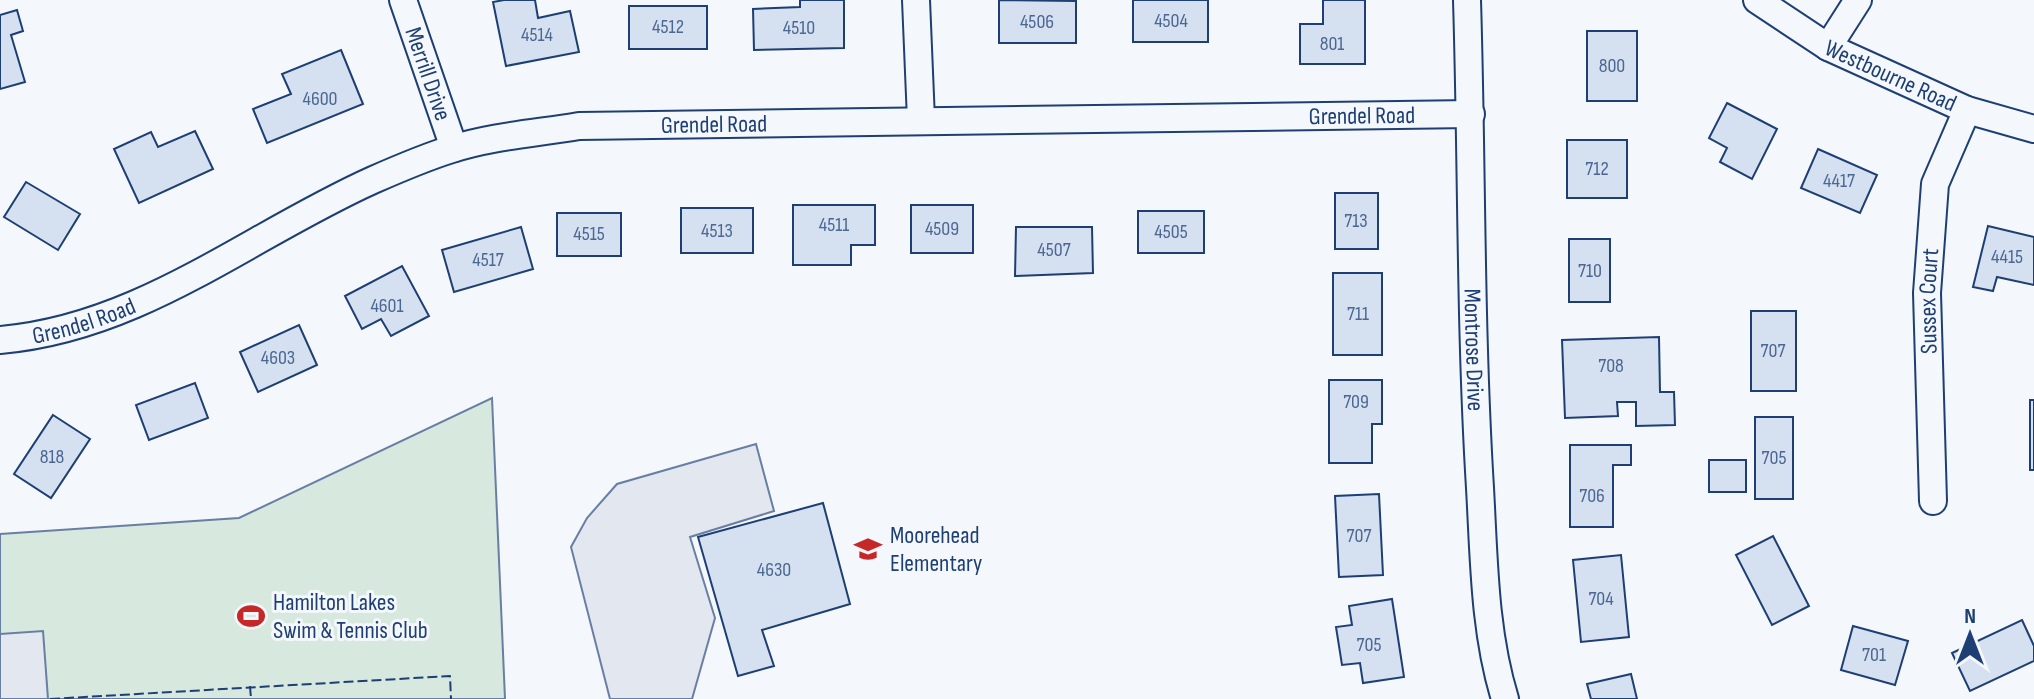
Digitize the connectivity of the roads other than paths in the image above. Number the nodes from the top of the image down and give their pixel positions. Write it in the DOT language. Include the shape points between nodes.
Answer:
graph roads {
  1 [pos="403,0"];
  2 [pos="916,0"];
  3 [pos="1467,0"];
  4 [pos="1757,0"];
  5 [pos="1858,0"];
  6 [pos="1828,47"];
  7 [pos="1967,110"];
  8 [pos="1471,114"];
  9 [pos="921,120"];
  10 [pos="2034,129"];
  11 [pos="454,148"];
  12 [pos="0,340"];
  13 [pos="1933,501"];
  14 [pos="1505,699"];
  1 -- 11 [label="street, Merrill Drive"];
  2 -- 9 [label="street"];
  3 -- 8 [label="street, Montrose Drive"];
  4 -- 6 [label="street, Westbourne Road"];
  5 -- 6 [label="street"];
  6 -- 7 [label="street, Westbourne Road"];
  7 -- 10 [label="street, Westbourne Road"];
  7 -- 13 [label="street, Sussex Court" via="1935,184 1927,293"];
  8 -- 9 [label="street, Grendel Road"];
  8 -- 14 [label="street, Montrose Drive" via="1476,425 1487,606"];
  9 -- 11 [label="street, Grendel Road" via="579,126"];
  11 -- 12 [label="street, Grendel Road" via="313,210 181,286 102,319"];
}
